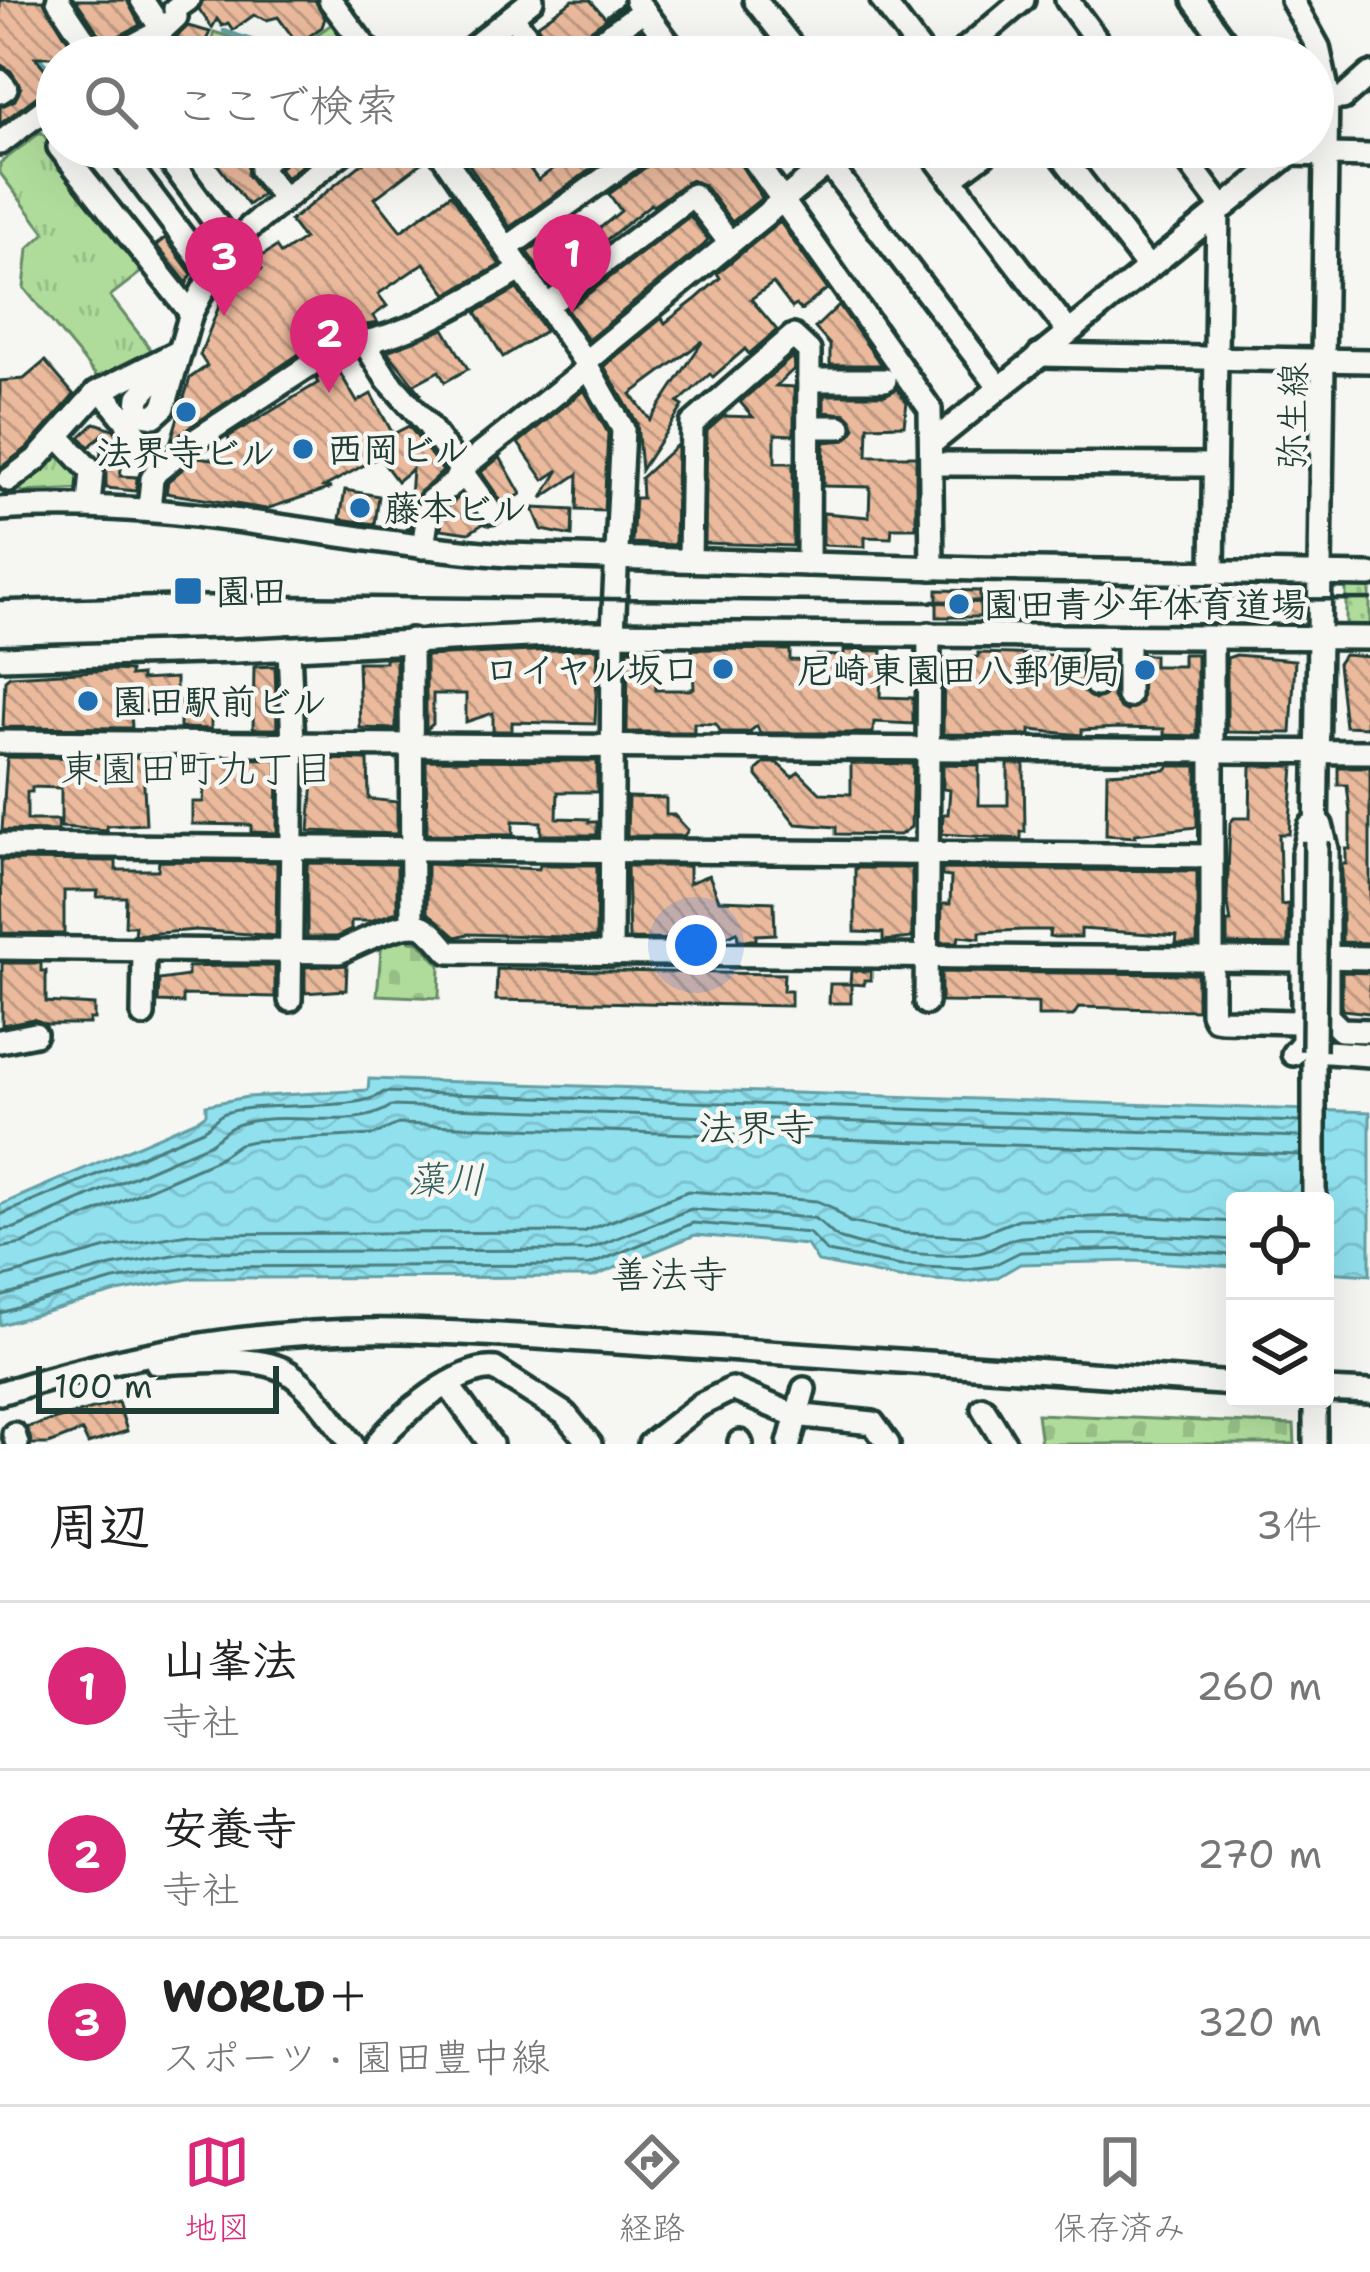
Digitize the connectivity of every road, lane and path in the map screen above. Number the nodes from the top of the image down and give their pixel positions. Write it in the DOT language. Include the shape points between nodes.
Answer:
graph roads {
  1 [pos="58,0"];
  2 [pos="142,0"];
  3 [pos="188,0"];
  4 [pos="330,0"];
  5 [pos="532,0"];
  6 [pos="755,0"];
  7 [pos="882,0"];
  8 [pos="1067,0"];
  9 [pos="1194,0"];
  10 [pos="1292,0"];
  11 [pos="1016,2"];
  12 [pos="640,5"];
  13 [pos="512,16"];
  14 [pos="162,30"];
  15 [pos="82,36"];
  16 [pos="151,36"];
  17 [pos="358,36"];
  18 [pos="487,36"];
  19 [pos="527,36"];
  20 [pos="603,36"];
  21 [pos="663,36"];
  22 [pos="783,36"];
  23 [pos="909,36"];
  24 [pos="979,36"];
  25 [pos="1094,36"];
  26 [pos="1221,36"];
  27 [pos="1312,36"];
  28 [pos="1370,74"];
  29 [pos="0,81"];
  30 [pos="0,92"];
  31 [pos="1334,98"];
  32 [pos="36,116"];
  33 [pos="0,143"];
  34 [pos="1334,156"];
  35 [pos="1370,156"];
  36 [pos="76,168"];
  37 [pos="131,168"];
  38 [pos="175,168"];
  39 [pos="261,168"];
  40 [pos="323,168"];
  41 [pos="454,168"];
  42 [pos="619,168"];
  43 [pos="760,168"];
  44 [pos="824,168"];
  45 [pos="832,168"];
  46 [pos="943,168"];
  47 [pos="966,168"];
  48 [pos="1071,168"];
  49 [pos="1192,168"];
  50 [pos="1272,168"];
  51 [pos="1326,168"];
  52 [pos="951,179"];
  53 [pos="284,199"];
  54 [pos="784,200"];
  55 [pos="1220,207"];
  56 [pos="730,243"];
  57 [pos="232,245"];
  58 [pos="507,248"];
  59 [pos="1147,266"];
  60 [pos="521,270"];
  61 [pos="212,274"];
  62 [pos="547,306"];
  63 [pos="191,313"];
  64 [pos="1068,331"];
  65 [pos="365,344"];
  66 [pos="1039,355"];
  67 [pos="1215,360"];
  68 [pos="1370,361"];
  69 [pos="1326,362"];
  70 [pos="586,365"];
  71 [pos="809,380"];
  72 [pos="885,380"];
  73 [pos="999,387"];
  74 [pos="101,390"];
  75 [pos="809,427"];
  76 [pos="840,427"];
  77 [pos="58,436"];
  78 [pos="933,453"];
  79 [pos="1214,466"];
  80 [pos="160,469"];
  81 [pos="461,469"];
  82 [pos="4,475"];
  83 [pos="89,505"];
  84 [pos="8,508"];
  85 [pos="149,509"];
  86 [pos="491,512"];
  87 [pos="423,548"];
  88 [pos="616,558"];
  89 [pos="690,560"];
  90 [pos="808,564"];
  91 [pos="932,568"];
  92 [pos="1213,571"];
  93 [pos="1322,574"];
  94 [pos="1370,574"];
  95 [pos="613,632"];
  96 [pos="929,634"];
  97 [pos="1096,637"];
  98 [pos="1128,637"];
  99 [pos="1321,637"];
  100 [pos="1212,638"];
  101 [pos="1370,638"];
  102 [pos="411,640"];
  103 [pos="289,648"];
  104 [pos="0,658"];
  105 [pos="1096,685"];
  106 [pos="1128,696"];
  107 [pos="0,742"];
  108 [pos="292,744"];
  109 [pos="411,745"];
  110 [pos="612,748"];
  111 [pos="927,748"];
  112 [pos="1213,752"];
  113 [pos="1318,752"];
  114 [pos="1370,752"];
  115 [pos="1316,802"];
  116 [pos="0,845"];
  117 [pos="291,848"];
  118 [pos="411,849"];
  119 [pos="611,850"];
  120 [pos="928,852"];
  121 [pos="1211,856"];
  122 [pos="412,925"];
  123 [pos="0,948"];
  124 [pos="143,949"];
  125 [pos="291,951"];
  126 [pos="611,955"];
  127 [pos="926,956"];
  128 [pos="1327,957"];
  129 [pos="1304,958"];
  130 [pos="1370,958"];
  131 [pos="1212,959"];
  132 [pos="290,1000"];
  133 [pos="926,1003"];
  134 [pos="142,1015"];
  135 [pos="1303,1016"];
  136 [pos="1327,1016"];
  137 [pos="1370,1031"];
  138 [pos="35,1034"];
  139 [pos="0,1041"];
  140 [pos="1304,1053"];
  141 [pos="1370,1055"];
  142 [pos="1313,1192"];
  143 [pos="146,1354"];
  144 [pos="1226,1383"];
  145 [pos="448,1384"];
  146 [pos="804,1389"];
  147 [pos="1334,1390"];
  148 [pos="1370,1392"];
  149 [pos="0,1393"];
  150 [pos="983,1408"];
  151 [pos="1315,1408"];
  152 [pos="796,1415"];
  153 [pos="352,1444"];
  154 [pos="377,1444"];
  155 [pos="491,1444"];
  156 [pos="590,1444"];
  157 [pos="650,1444"];
  158 [pos="789,1444"];
  159 [pos="888,1444"];
  160 [pos="1005,1444"];
  161 [pos="1315,1444"];
  1 -- 15 [label="street"];
  2 -- 14 [label="street"];
  3 -- 14 [label="street"];
  4 -- 17 [label="street"];
  5 -- 13 [label="street"];
  6 -- 22 [label="street"];
  7 -- 23 [label="street"];
  8 -- 25 [label="street"];
  9 -- 26 [label="street"];
  10 -- 27 [label="street, 弥生線"];
  11 -- 24 [label="street"];
  12 -- 20 [label="street"];
  12 -- 21 [label="street"];
  13 -- 18 [label="street"];
  13 -- 19 [label="street"];
  14 -- 16 [label="street"];
  28 -- 31 [label="street"];
  29 -- 30 [label="street"];
  32 -- 33 [label="street"];
  34 -- 35 [label="street"];
  36 -- 63 [label="street"];
  37 -- 61 [label="street"];
  38 -- 57 [label="street"];
  39 -- 53 [label="street"];
  40 -- 53 [label="street"];
  41 -- 58 [label="street"];
  42 -- 58 [label="street"];
  43 -- 54 [label="street"];
  44 -- 54 [label="street"];
  45 -- 73 [label="street"];
  46 -- 52 [label="street"];
  47 -- 52 [label="street"];
  48 -- 59 [label="street"];
  49 -- 55 [label="street"];
  50 -- 55 [label="street"];
  51 -- 69 [label="street, 弥生線"];
  52 -- 64 [label="street"];
  53 -- 57 [label="street"];
  54 -- 56 [label="street"];
  54 -- 78 [label="street" via="926,401"];
  55 -- 59 [label="street"];
  55 -- 67 [label="street"];
  56 -- 62 [label="street" via="693,195"];
  56 -- 70 [label="street"];
  57 -- 61 [label="street"];
  58 -- 60 [label="street"];
  59 -- 64 [label="street"];
  60 -- 62 [label="street"];
  60 -- 65 [label="street" via="435,318"];
  61 -- 63 [label="street"];
  62 -- 70 [label="street"];
  63 -- 74 [label="street" via="179,352"];
  64 -- 66 [label="street"];
  65 -- 80 [label="street" via="342,344"];
  65 -- 81 [label="street"];
  66 -- 67 [label="street"];
  66 -- 73 [label="street"];
  67 -- 69 [label="street"];
  67 -- 79 [label="street"];
  68 -- 69 [label="street"];
  69 -- 93 [label="street, 弥生線"];
  70 -- 81 [label="street"];
  70 -- 88 [label="street" via="623,429"];
  71 -- 72 [label="street"];
  71 -- 75 [label="street"];
  71 -- 89 [label="street" via="809,351 793,336 692,424"];
  73 -- 78 [label="street"];
  74 -- 77 [label="street"];
  74 -- 80 [label="street"];
  75 -- 76 [label="street"];
  75 -- 90 [label="street"];
  77 -- 82 [label="street" via="37,459"];
  77 -- 83 [label="street" via="92,472"];
  78 -- 79 [label="street"];
  78 -- 91 [label="street"];
  79 -- 92 [label="street"];
  80 -- 85 [label="street"];
  81 -- 86 [label="street"];
  81 -- 87 [label="street" via="430,502"];
  82 -- 84 [label="street" via="16,490"];
  83 -- 84 [label="street"];
  83 -- 85 [label="street"];
  85 -- 87 [label="street"];
  87 -- 88 [label="street"];
  88 -- 89 [label="street"];
  88 -- 95 [label="street"];
  89 -- 90 [label="street"];
  90 -- 91 [label="street"];
  91 -- 92 [label="street"];
  92 -- 93 [label="street"];
  93 -- 94 [label="street"];
  93 -- 99 [label="street, 弥生線"];
  95 -- 96 [label="street"];
  95 -- 102 [label="street"];
  95 -- 110 [label="street"];
  96 -- 97 [label="street"];
  96 -- 111 [label="street"];
  97 -- 98 [label="street"];
  97 -- 105 [label="street"];
  98 -- 100 [label="street"];
  98 -- 106 [label="street"];
  99 -- 100 [label="street"];
  99 -- 101 [label="street"];
  99 -- 113 [label="street, 弥生線"];
  100 -- 112 [label="street"];
  102 -- 103 [label="street"];
  102 -- 109 [label="street"];
  103 -- 104 [label="street"];
  103 -- 108 [label="street"];
  107 -- 108 [label="street"];
  108 -- 109 [label="street"];
  108 -- 117 [label="street"];
  109 -- 110 [label="street"];
  109 -- 118 [label="street"];
  110 -- 111 [label="street"];
  110 -- 119 [label="street"];
  111 -- 112 [label="street"];
  111 -- 120 [label="street"];
  112 -- 113 [label="street"];
  112 -- 121 [label="street"];
  113 -- 114 [label="street"];
  113 -- 115 [label="street, 弥生線"];
  115 -- 128 [label="street" via="1327,849"];
  115 -- 129 [label="street" via="1303,855"];
  115 -- 140 [label="street, 弥生線, bridge"];
  116 -- 117 [label="street"];
  117 -- 118 [label="street"];
  117 -- 125 [label="street"];
  118 -- 119 [label="street"];
  118 -- 122 [label="street"];
  119 -- 120 [label="street"];
  119 -- 126 [label="street"];
  120 -- 121 [label="street"];
  120 -- 127 [label="street"];
  121 -- 131 [label="street"];
  122 -- 125 [label="street" via="339,952"];
  122 -- 126 [label="street" via="449,952"];
  123 -- 124 [label="street"];
  124 -- 125 [label="street"];
  124 -- 134 [label="street"];
  125 -- 132 [label="street"];
  126 -- 127 [label="street"];
  127 -- 131 [label="street"];
  127 -- 133 [label="street"];
  128 -- 129 [label="street"];
  128 -- 130 [label="street"];
  128 -- 136 [label="street"];
  129 -- 131 [label="street"];
  129 -- 135 [label="street"];
  131 -- 135 [label="street" via="1215,1019"];
  135 -- 136 [label="street"];
  135 -- 140 [label="street"];
  136 -- 137 [label="street" via="1341,1030"];
  138 -- 139 [label="street"];
  140 -- 141 [label="street"];
  140 -- 142 [label="street"];
  143 -- 144 [label="street" via="288,1335 400,1331"];
  143 -- 149 [label="street"];
  143 -- 153 [label="street" via="147,1363 282,1369"];
  145 -- 154 [label="street"];
  145 -- 155 [label="street"];
  145 -- 156 [label="street" via="474,1369 495,1369 565,1414"];
  146 -- 152 [label="street"];
  147 -- 148 [label="street"];
  150 -- 160 [label="street"];
  151 -- 161 [label="street"];
  152 -- 157 [label="street" via="732,1389"];
  152 -- 158 [label="street"];
  152 -- 159 [label="street" via="873,1423"];
}
